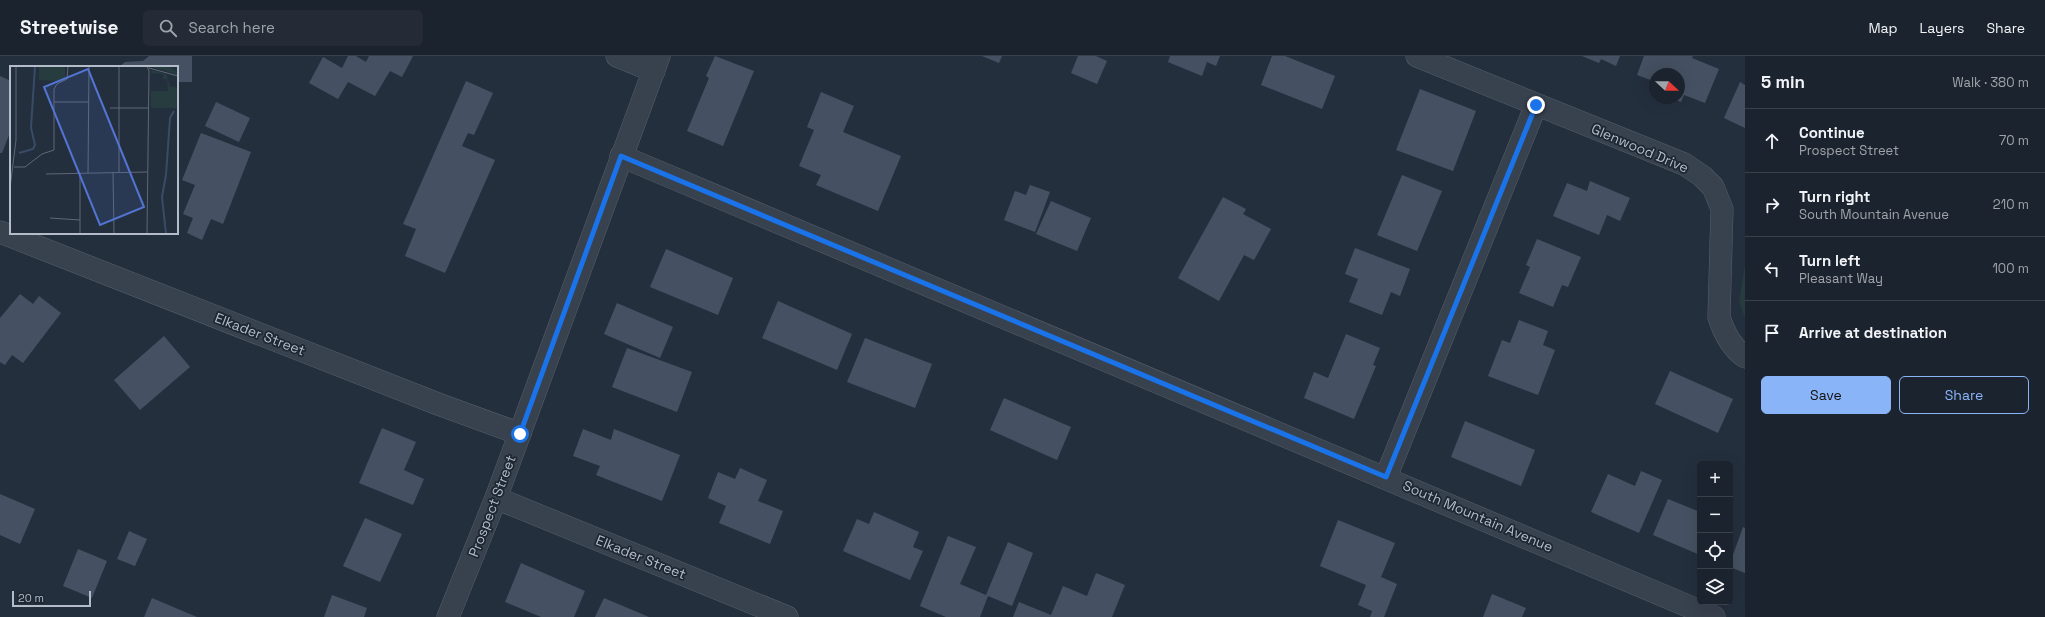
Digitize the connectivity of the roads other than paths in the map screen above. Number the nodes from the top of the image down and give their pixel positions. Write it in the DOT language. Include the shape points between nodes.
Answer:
graph roads {
  1 [pos="617,56"];
  2 [pos="1417,56"];
  3 [pos="656,63"];
  4 [pos="1536,105"];
  5 [pos="621,156"];
  6 [pos="0,232"];
  7 [pos="1745,356"];
  8 [pos="520,434"];
  9 [pos="1386,477"];
  10 [pos="496,498"];
  11 [pos="448,617"];
  12 [pos="787,617"];
  13 [pos="1714,617"];
  1 -- 3 [label="street"];
  2 -- 4 [label="street, Glenwood Drive"];
  3 -- 5 [label="street, Prospect Street"];
  4 -- 7 [label="street, Glenwood Drive" via="1684,164 1714,186 1722,210 1719,317 1735,349"];
  4 -- 9 [label="street"];
  5 -- 8 [label="street, Prospect Street"];
  5 -- 9 [label="street, South Mountain Avenue"];
  6 -- 8 [label="street, Elkader Street"];
  8 -- 10 [label="street, Prospect Street"];
  9 -- 13 [label="street, South Mountain Avenue"];
  10 -- 11 [label="street, Prospect Street"];
  10 -- 12 [label="street, Elkader Street"];
}
